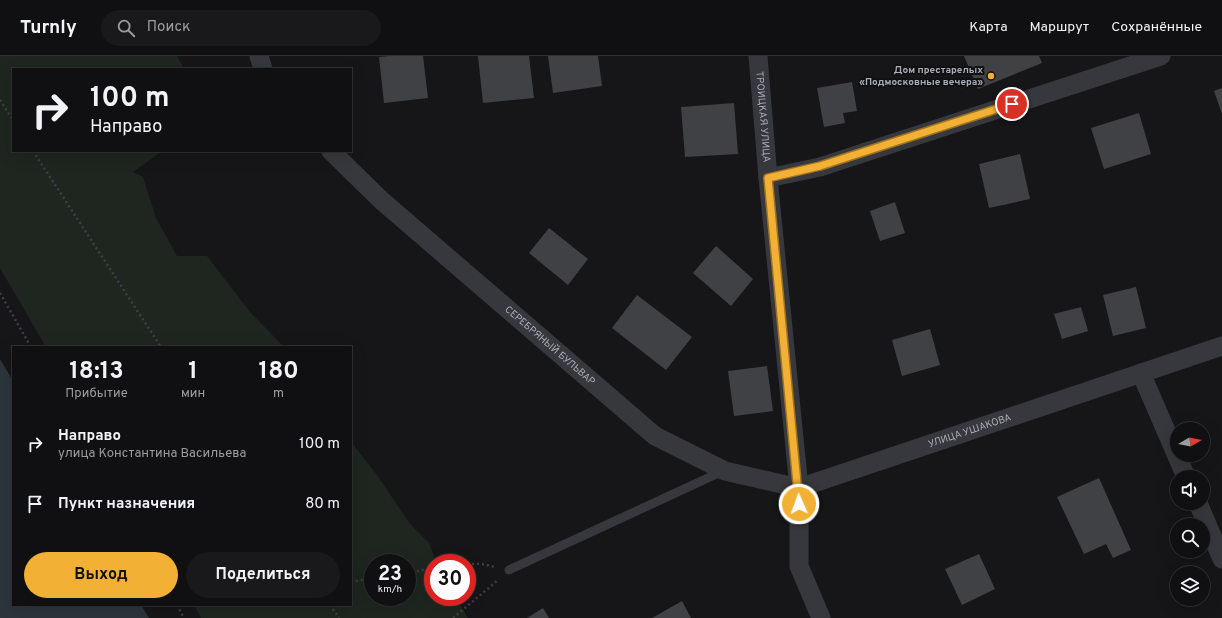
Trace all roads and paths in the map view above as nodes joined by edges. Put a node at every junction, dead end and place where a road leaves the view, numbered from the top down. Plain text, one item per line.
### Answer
1 (260, 56) edge
2 (758, 56) edge
3 (1160, 56) edge
4 (263, 68) edge
5 (0, 100) edge
6 (12, 118) edge
7 (34, 152) edge
8 (332, 152) edge
9 (768, 178) junction
10 (0, 293) edge
11 (30, 346) edge
12 (160, 346) edge
13 (1222, 346) edge
14 (1141, 373) junction
15 (1183, 470) edge
16 (724, 471) junction
17 (799, 488) junction
18 (1201, 510) edge
19 (1222, 559) edge
20 (476, 564) edge
21 (509, 570) junction
22 (364, 580) edge
23 (352, 582) edge
24 (178, 606) edge
25 (331, 606) edge
26 (184, 618) edge
27 (339, 618) edge
28 (453, 618) edge
29 (821, 618) edge

1 - 4 street
2 - 9 street, ТРОИЦКАЯ УЛИЦА
3 - 9 street
5 - 6 path
7 - 12 path
8 - 16 street, СЕРЕБРЯНЫЙ БУЛЬВАР
9 - 17 street, ТРОИЦКАЯ УЛИЦА
10 - 11 path
13 - 14 street, УЛИЦА УШАКОВА
14 - 15 street
14 - 17 street, УЛИЦА УШАКОВА
16 - 17 street, СЕРЕБРЯНЫЙ БУЛЬВАР
16 - 21 lane
17 - 29 street, ТРОИЦКАЯ УЛИЦА
18 - 19 street
20 - 21 path
21 - 28 path
22 - 23 path
24 - 26 path
25 - 27 path

